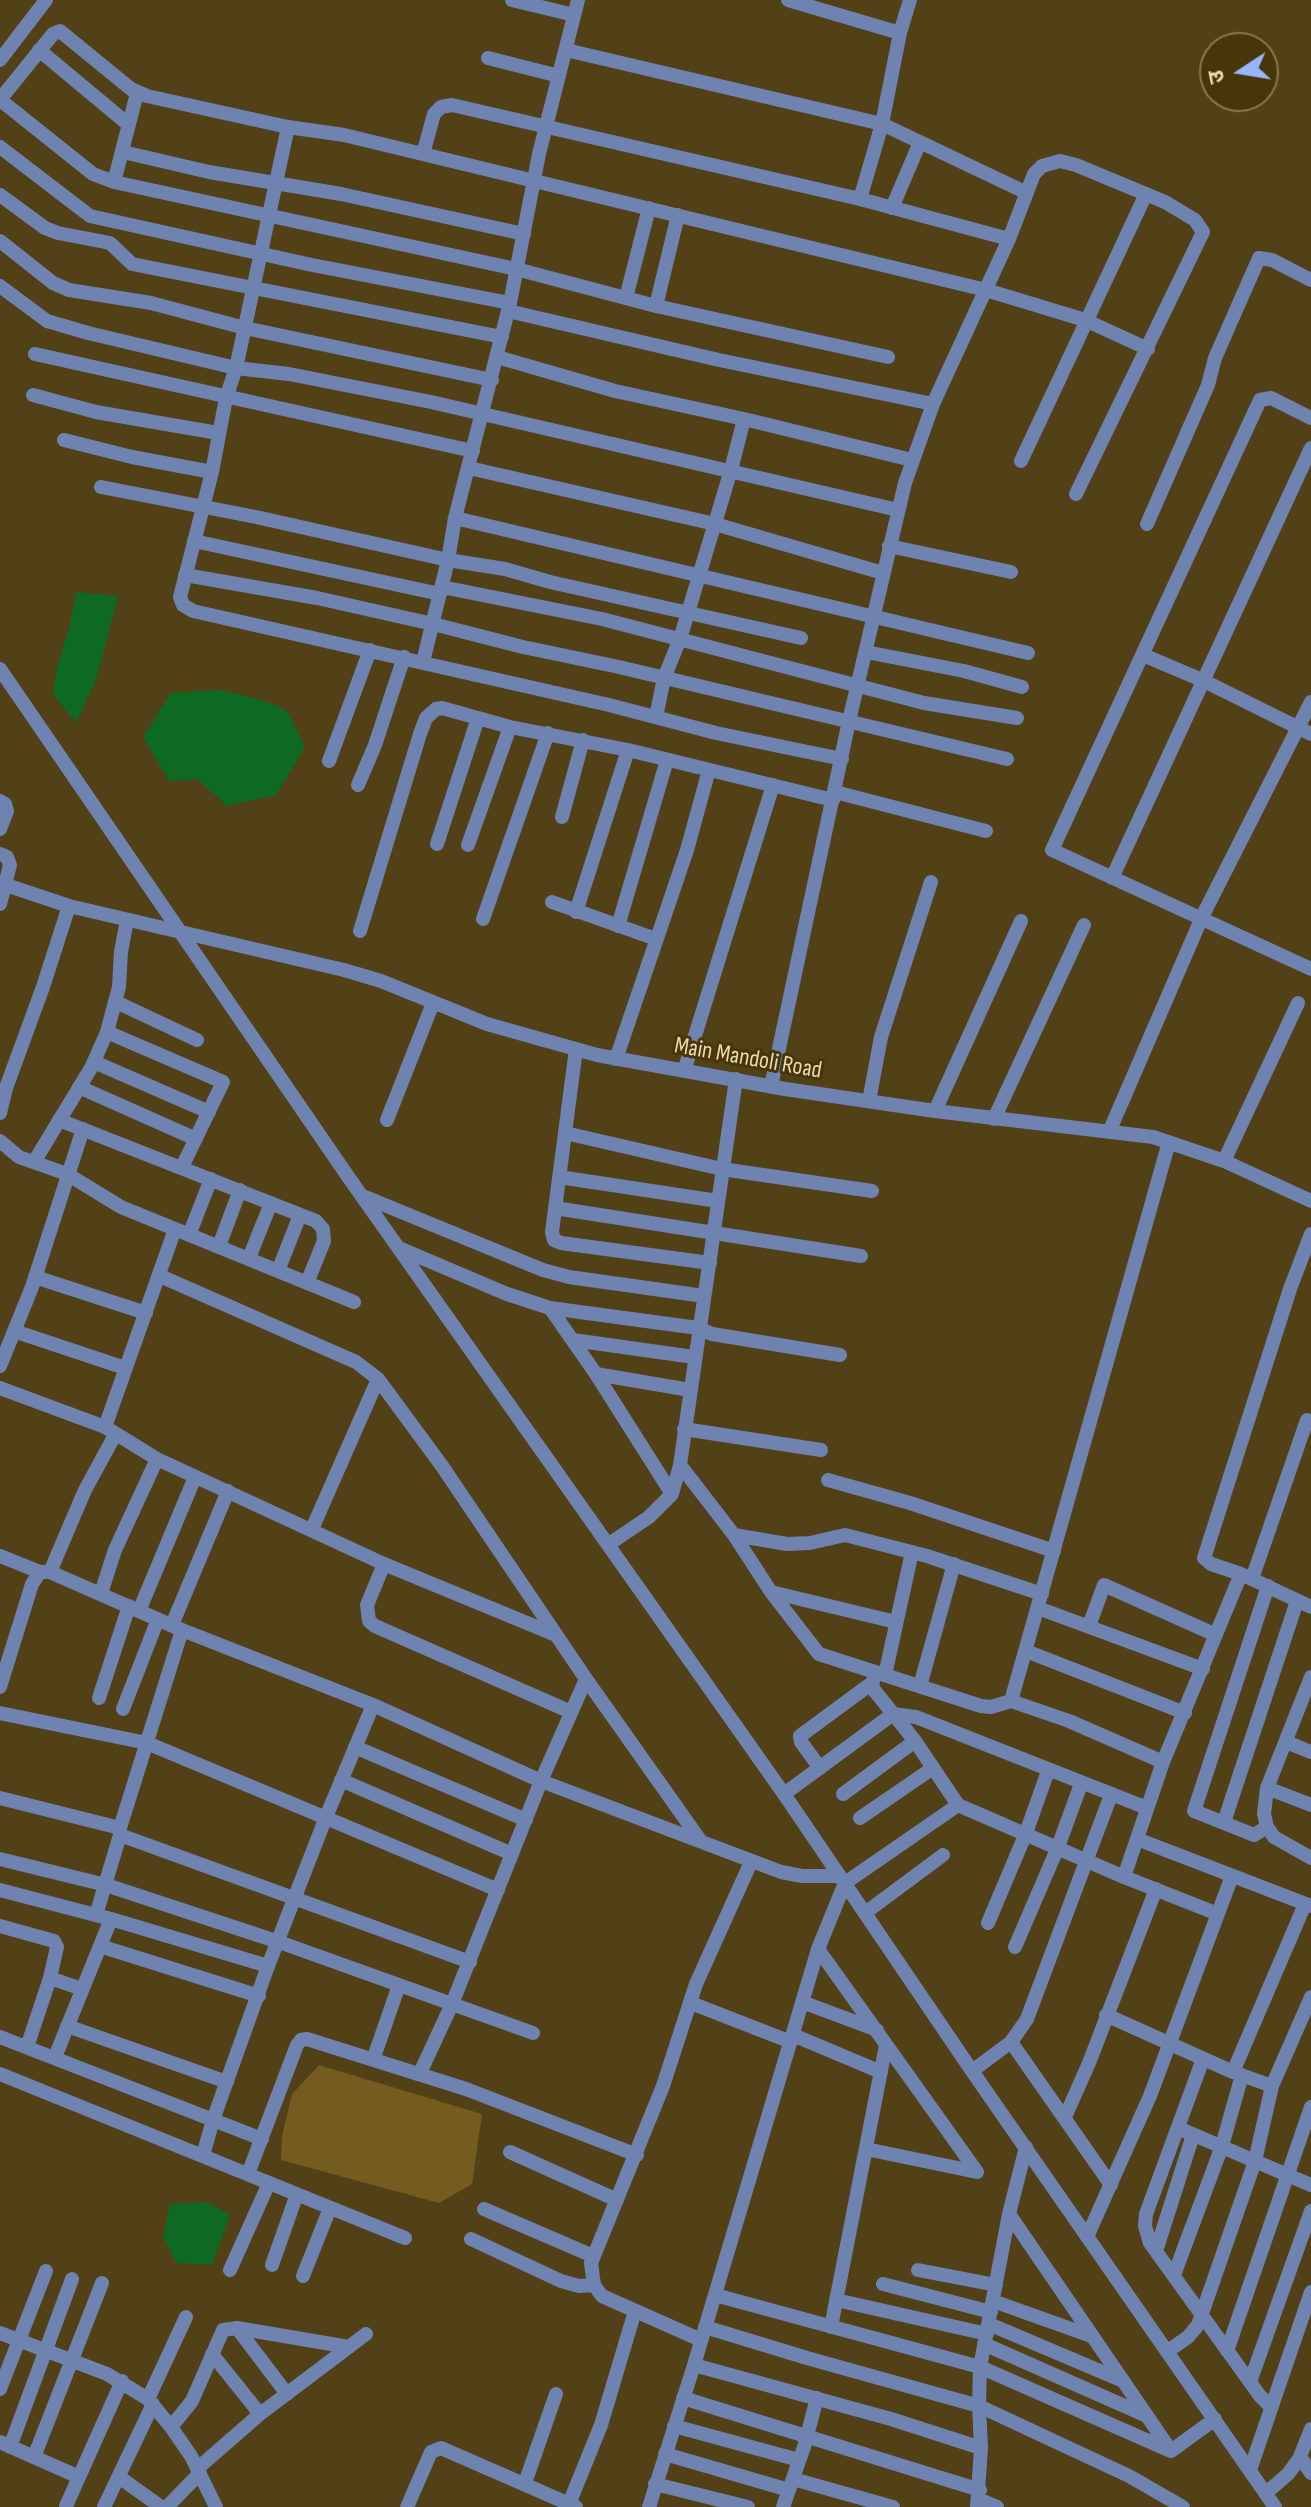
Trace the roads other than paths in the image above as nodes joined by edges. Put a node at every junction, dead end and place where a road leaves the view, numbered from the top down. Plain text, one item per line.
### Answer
1 (46, 0) edge
2 (512, 0) edge
3 (578, 0) edge
4 (788, 0) edge
5 (910, 0) edge
6 (574, 15) junction
7 (900, 33) junction
8 (39, 50) junction
9 (566, 50) junction
10 (488, 58) dead end
11 (0, 60) edge
12 (559, 76) junction
13 (137, 93) junction
14 (882, 124) junction
15 (129, 125) junction
16 (546, 126) junction
17 (288, 127) junction
18 (920, 142) junction
19 (0, 147) edge
20 (123, 152) junction
21 (423, 154) junction
22 (534, 181) junction
23 (114, 182) junction
24 (274, 183) junction
25 (1027, 193) junction
26 (1146, 194) junction
27 (0, 195) edge
28 (860, 199) junction
29 (649, 208) junction
30 (892, 208) junction
31 (267, 215) junction
32 (678, 215) junction
33 (524, 234) junction
34 (1009, 239) junction
35 (0, 241) edge
36 (259, 254) junction
37 (516, 269) junction
38 (1311, 280) edge
39 (0, 286) edge
40 (254, 290) junction
41 (986, 290) junction
42 (626, 298) junction
43 (656, 306) junction
44 (509, 307) junction
45 (1085, 320) junction
46 (245, 328) junction
47 (502, 337) junction
48 (1148, 349) junction
49 (35, 354) dead end
50 (497, 357) junction
51 (888, 357) dead end
52 (236, 368) junction
53 (492, 380) junction
54 (33, 395) dead end
55 (226, 398) junction
56 (933, 404) junction
57 (483, 414) junction
58 (1311, 418) edge
59 (744, 419) junction
60 (218, 433) junction
61 (64, 440) dead end
62 (1311, 448) edge
63 (473, 451) junction
64 (912, 460) junction
65 (1021, 461) dead end
66 (469, 468) junction
67 (731, 470) junction
68 (212, 472) junction
69 (101, 487) dead end
70 (1076, 494) dead end
71 (202, 508) junction
72 (898, 510) junction
73 (455, 518) junction
74 (715, 524) junction
75 (1147, 524) dead end
76 (194, 541) junction
77 (889, 546) junction
78 (448, 560) junction
79 (1011, 572) dead end
80 (883, 573) junction
81 (185, 575) junction
82 (700, 576) junction
83 (441, 591) junction
84 (687, 612) junction
85 (873, 616) junction
86 (433, 624) junction
87 (801, 638) dead end
88 (680, 639) junction
89 (370, 650) junction
90 (866, 652) junction
91 (1028, 653) dead end
92 (1143, 655) junction
93 (404, 657) junction
94 (423, 662) junction
95 (0, 669) edge
96 (664, 678) junction
97 (1202, 680) junction
98 (859, 685) junction
99 (1022, 687) dead end
100 (1311, 702) edge
101 (656, 717) junction
102 (478, 718) junction
103 (1017, 718) dead end
104 (849, 721) junction
105 (510, 727) junction
106 (1305, 731) edge
107 (548, 733) junction
108 (583, 740) junction
109 (628, 750) junction
110 (842, 759) junction
111 (1007, 759) dead end
112 (667, 760) junction
113 (329, 761) dead end
114 (709, 770) junction
115 (358, 785) dead end
116 (773, 785) junction
117 (834, 796) junction
118 (0, 801) edge
119 (562, 817) dead end
120 (0, 829) edge
121 (986, 831) dead end
122 (437, 844) dead end
123 (468, 845) dead end
124 (0, 854) edge
125 (1112, 878) junction
126 (931, 882) dead end
127 (3, 884) edge
128 (552, 902) dead end
129 (0, 904) edge
130 (69, 906) junction
131 (576, 912) junction
132 (1202, 917) junction
133 (483, 919) dead end
134 (127, 920) junction
135 (1021, 921) dead end
136 (1084, 925) dead end
137 (618, 926) junction
138 (360, 931) dead end
139 (181, 934) junction
140 (656, 939) junction
141 (1311, 969) edge
142 (116, 1002) junction
143 (433, 1003) junction
144 (1298, 1003) dead end
145 (107, 1032) junction
146 (197, 1040) dead end
147 (576, 1049) junction
148 (616, 1059) junction
149 (94, 1062) junction
150 (684, 1071) junction
151 (736, 1079) junction
152 (771, 1086) junction
153 (79, 1087) junction
154 (869, 1101) junction
155 (935, 1111) junction
156 (209, 1112) junction
157 (0, 1113) edge
158 (994, 1119) junction
159 (59, 1120) junction
160 (387, 1120) dead end
161 (83, 1129) junction
162 (1109, 1132) junction
163 (565, 1133) junction
164 (196, 1139) junction
165 (0, 1141) edge
166 (1169, 1142) junction
167 (1224, 1161) junction
168 (34, 1162) junction
169 (182, 1167) junction
170 (722, 1169) junction
171 (67, 1174) junction
172 (559, 1177) junction
173 (211, 1179) junction
174 (240, 1190) junction
175 (872, 1191) dead end
176 (362, 1196) junction
177 (718, 1201) junction
178 (1311, 1201) edge
179 (271, 1203) junction
180 (555, 1208) junction
181 (300, 1215) junction
182 (182, 1232) junction
183 (1311, 1234) edge
184 (714, 1235) junction
185 (219, 1246) junction
186 (401, 1249) junction
187 (861, 1256) dead end
188 (249, 1258) junction
189 (710, 1263) junction
190 (278, 1271) junction
191 (160, 1276) junction
192 (35, 1277) junction
193 (307, 1283) junction
194 (704, 1296) junction
195 (354, 1302) dead end
196 (550, 1308) junction
197 (146, 1313) junction
198 (698, 1328) junction
199 (14, 1331) junction
200 (573, 1340) junction
201 (840, 1355) dead end
202 (694, 1357) junction
203 (0, 1366) edge
204 (125, 1368) junction
205 (596, 1374) junction
206 (378, 1379) junction
207 (0, 1388) edge
208 (690, 1390) junction
209 (1307, 1420) dead end
210 (684, 1429) junction
211 (110, 1431) junction
212 (821, 1450) dead end
213 (157, 1459) junction
214 (680, 1465) junction
215 (195, 1477) junction
216 (828, 1480) dead end
217 (228, 1491) junction
218 (672, 1494) junction
219 (312, 1529) junction
220 (734, 1535) junction
221 (609, 1544) junction
222 (1054, 1551) junction
223 (912, 1552) junction
224 (0, 1556) edge
225 (384, 1564) junction
226 (954, 1564) junction
227 (45, 1572) junction
228 (1247, 1576) junction
229 (1268, 1586) junction
230 (771, 1592) junction
231 (101, 1593) junction
232 (1040, 1601) junction
233 (1304, 1604) edge
234 (134, 1608) junction
235 (158, 1619) junction
236 (896, 1622) junction
237 (1089, 1626) junction
238 (177, 1627) junction
239 (557, 1635) junction
240 (1216, 1635) junction
241 (1026, 1651) junction
242 (1203, 1669) junction
243 (878, 1677) junction
244 (1311, 1677) edge
245 (586, 1679) junction
246 (920, 1686) junction
247 (0, 1687) edge
248 (1308, 1696) edge
249 (99, 1698) dead end
250 (1011, 1701) junction
251 (373, 1705) junction
252 (123, 1709) dead end
253 (571, 1712) junction
254 (0, 1713) edge
255 (1185, 1713) junction
256 (893, 1714) junction
257 (915, 1741) junction
258 (1286, 1742) junction
259 (147, 1743) junction
260 (355, 1747) junction
261 (1311, 1752) edge
262 (1163, 1762) junction
263 (820, 1768) junction
264 (933, 1768) junction
265 (1048, 1771) junction
266 (341, 1780) junction
267 (541, 1781) junction
268 (1081, 1784) junction
269 (1267, 1788) junction
270 (784, 1794) junction
271 (843, 1794) dead end
272 (1111, 1795) junction
273 (0, 1798) edge
274 (958, 1805) junction
275 (1311, 1805) edge
276 (1147, 1808) junction
277 (326, 1817) junction
278 (860, 1818) dead end
279 (526, 1820) junction
280 (1224, 1822) junction
281 (1267, 1827) junction
282 (120, 1832) junction
283 (1026, 1833) junction
284 (1137, 1839) junction
285 (700, 1840) junction
286 (1058, 1847) junction
287 (512, 1854) junction
288 (943, 1855) dead end
289 (1311, 1858) edge
290 (0, 1859) edge
291 (1087, 1860) junction
292 (751, 1862) junction
293 (1232, 1876) junction
294 (1124, 1877) junction
295 (842, 1879) junction
296 (106, 1885) junction
297 (1156, 1889) junction
298 (0, 1890) edge
299 (498, 1890) junction
300 (295, 1898) junction
301 (1308, 1905) edge
302 (865, 1913) junction
303 (1218, 1914) junction
304 (96, 1915) junction
305 (111, 1919) junction
306 (988, 1923) dead end
307 (0, 1926) edge
308 (279, 1942) junction
309 (100, 1946) junction
310 (1015, 1947) dead end
311 (818, 1949) junction
312 (470, 1962) junction
313 (268, 1966) junction
314 (50, 1978) junction
315 (399, 1985) junction
316 (82, 1989) junction
317 (259, 1996) junction
318 (1311, 1997) edge
319 (802, 2002) junction
320 (691, 2003) junction
321 (452, 2004) junction
322 (1106, 2015) junction
323 (67, 2026) junction
324 (877, 2030) junction
325 (533, 2033) dead end
326 (0, 2037) edge
327 (792, 2039) junction
328 (1011, 2042) junction
329 (1169, 2043) junction
330 (886, 2045) junction
331 (27, 2047) junction
332 (55, 2057) junction
333 (1203, 2059) junction
334 (373, 2060) junction
335 (972, 2071) junction
336 (881, 2072) junction
337 (420, 2073) junction
338 (0, 2074) edge
339 (1238, 2074) junction
340 (227, 2082) junction
341 (1272, 2086) junction
342 (1311, 2107) edge
343 (1065, 2117) junction
344 (213, 2120) junction
345 (1178, 2128) junction
346 (1193, 2135) junction
347 (262, 2139) junction
348 (1222, 2146) junction
349 (1026, 2147) junction
350 (866, 2149) junction
351 (510, 2152) dead end
352 (203, 2155) junction
353 (637, 2155) junction
354 (1255, 2161) junction
355 (248, 2174) junction
356 (1290, 2174) junction
357 (269, 2183) junction
358 (1111, 2185) junction
359 (1311, 2185) edge
360 (297, 2194) junction
361 (617, 2200) junction
362 (330, 2208) junction
363 (484, 2209) dead end
364 (1311, 2211) edge
365 (1009, 2214) junction
366 (1087, 2237) junction
367 (405, 2238) dead end
368 (471, 2239) dead end
369 (1156, 2251) junction
370 (593, 2256) junction
371 (272, 2265) dead end
372 (230, 2270) dead end
373 (918, 2270) dead end
374 (46, 2271) dead end
375 (1174, 2275) junction
376 (303, 2276) dead end
377 (72, 2279) dead end
378 (102, 2283) dead end
379 (883, 2284) dead end
380 (594, 2285) junction
381 (996, 2285) junction
382 (1311, 2292) edge
383 (715, 2295) junction
384 (836, 2300) junction
385 (635, 2311) junction
386 (1201, 2315) junction
387 (186, 2317) dead end
388 (989, 2323) junction
389 (831, 2327) junction
390 (237, 2328) junction
391 (0, 2333) edge
392 (703, 2333) junction
393 (366, 2334) dead end
394 (1091, 2336) junction
395 (19, 2340) junction
396 (349, 2347) junction
397 (47, 2351) junction
398 (1168, 2351) junction
399 (1227, 2351) junction
400 (212, 2354) junction
401 (72, 2361) junction
402 (694, 2365) junction
403 (980, 2367) junction
404 (2, 2379) edge
405 (1122, 2380) junction
406 (122, 2381) junction
407 (1250, 2382) junction
408 (287, 2394) junction
409 (556, 2394) dead end
410 (683, 2398) junction
411 (817, 2398) junction
412 (151, 2402) junction
413 (979, 2406) junction
414 (1271, 2407) junction
415 (260, 2414) junction
416 (1147, 2415) junction
417 (1215, 2419) junction
418 (674, 2426) junction
419 (171, 2427) junction
420 (1311, 2429) edge
421 (806, 2437) junction
422 (5, 2444) edge
423 (981, 2448) junction
424 (1171, 2451) junction
425 (665, 2454) junction
426 (34, 2457) junction
427 (799, 2460) junction
428 (1306, 2464) edge
429 (199, 2470) junction
430 (1250, 2470) junction
431 (79, 2477) junction
432 (119, 2477) junction
433 (525, 2483) junction
434 (655, 2484) junction
435 (791, 2484) junction
436 (1266, 2493) junction
437 (979, 2498) edge
438 (66, 2506) edge
439 (572, 2506) edge
440 (104, 2507) edge
441 (164, 2507) edge
442 (216, 2507) edge
443 (407, 2507) edge
444 (649, 2507) edge
445 (748, 2507) edge
446 (783, 2507) edge
447 (893, 2507) edge
448 (997, 2507) edge
449 (1183, 2507) edge
450 (1275, 2507) edge

1 - 11 street
2 - 6 street
3 - 6 street
4 - 7 street
5 - 7 street
6 - 9 street
7 - 14 street
8 - 13 street
8 - 15 street
8 - 23 street
9 - 12 street
9 - 14 street
10 - 12 street
12 - 16 street
13 - 15 street
13 - 17 street
14 - 18 street
14 - 28 street
15 - 20 street
16 - 21 street
16 - 22 street
16 - 28 street
17 - 21 street
17 - 24 street
18 - 25 street
18 - 30 street
19 - 36 street
20 - 23 street
20 - 24 street
21 - 22 street
22 - 29 street
22 - 33 street
23 - 31 street
24 - 31 street
24 - 33 street
25 - 26 street
25 - 34 street
26 - 45 street
26 - 48 street
27 - 40 street
28 - 30 street
29 - 32 street
29 - 42 street
30 - 34 street
31 - 36 street
31 - 37 street
32 - 41 street
32 - 43 street
33 - 37 street
34 - 41 street
35 - 46 street
36 - 40 street
36 - 44 street
37 - 42 street
37 - 44 street
38 - 75 street
39 - 52 street
40 - 46 street
40 - 47 street
41 - 45 street
41 - 56 street
42 - 43 street
43 - 51 street
44 - 47 street
44 - 56 street
45 - 48 street
45 - 65 street
46 - 52 street
46 - 53 street
47 - 50 street
48 - 70 street
49 - 55 street
50 - 53 street
50 - 59 street
52 - 55 street
52 - 57 street
53 - 57 street
54 - 60 street
55 - 60 street
55 - 63 street
56 - 64 street
57 - 63 street
57 - 67 street
58 - 92 street
59 - 64 street
59 - 67 street
60 - 68 street
61 - 68 street
62 - 97 street
63 - 66 street
64 - 72 street
66 - 73 street
66 - 74 street
67 - 72 street
67 - 74 street
68 - 71 street
69 - 71 street
71 - 76 street
71 - 78 street
72 - 77 street
73 - 78 street
73 - 82 street
74 - 80 street
74 - 82 street
76 - 81 street
76 - 83 street
77 - 79 street
77 - 80 street
78 - 83 street
78 - 84 street
80 - 85 street
81 - 86 street
81 - 89 street
82 - 84 street
82 - 85 street
83 - 86 street
83 - 88 street
84 - 87 street
84 - 88 street
85 - 90 street
85 - 91 street
86 - 94 street
86 - 96 street
88 - 96 street
88 - 98 street
89 - 93 street
89 - 113 street
90 - 98 street
90 - 99 street
92 - 97 street
92 - 125 street
93 - 94 street
93 - 115 street
94 - 101 street
95 - 139 street
96 - 101 street
96 - 104 street
97 - 106 street
97 - 125 street
98 - 103 street
98 - 104 street
100 - 106 street
101 - 110 street
102 - 105 street
102 - 122 street
102 - 138 street
104 - 110 street
104 - 111 street
105 - 107 street
105 - 123 street
106 - 132 street
107 - 108 street
107 - 133 street
108 - 109 street
108 - 119 street
109 - 112 street
109 - 131 street
110 - 117 street
112 - 114 street
112 - 137 street
114 - 116 street
114 - 140 street
116 - 117 street
116 - 150 street
117 - 121 street
117 - 152 street
118 - 120 street
124 - 127 street
125 - 132 street
126 - 154 street
127 - 129 street
127 - 130 street, Main Mandoli Road
128 - 131 street
130 - 134 street, Main Mandoli Road
130 - 157 street
131 - 137 street
132 - 141 street
132 - 162 street
134 - 139 street, Main Mandoli Road
134 - 142 street
135 - 155 street
136 - 158 street
137 - 140 street
139 - 143 street, Main Mandoli Road
139 - 176 street
140 - 148 street
142 - 145 street
142 - 146 street
143 - 147 street, Main Mandoli Road
143 - 160 street
144 - 167 street
145 - 149 street
145 - 156 street
147 - 148 street, Main Mandoli Road
147 - 163 street
148 - 150 street, Main Mandoli Road
149 - 153 street
149 - 156 street
150 - 151 street, Main Mandoli Road
151 - 152 street, Main Mandoli Road
151 - 170 street
152 - 154 street, Main Mandoli Road
153 - 159 street
153 - 164 street
154 - 155 street, Main Mandoli Road
155 - 158 street, Main Mandoli Road
156 - 164 street
158 - 162 street, Main Mandoli Road
159 - 161 street
159 - 168 street
161 - 169 street
161 - 171 street
162 - 166 street, Main Mandoli Road
163 - 170 street
163 - 172 street
164 - 169 street
165 - 168 street
166 - 167 street, Main Mandoli Road
166 - 222 street
167 - 178 street, Main Mandoli Road
168 - 171 street
169 - 173 street
170 - 175 street
170 - 177 street
171 - 182 street
171 - 192 street
172 - 177 street
172 - 180 street
173 - 174 street
173 - 182 street
174 - 179 street
174 - 185 street
176 - 186 street
176 - 194 street
177 - 184 street
179 - 181 street
179 - 188 street
180 - 184 street
180 - 189 street
181 - 190 street
181 - 193 street
182 - 185 street
182 - 191 street
183 - 228 street
184 - 187 street
184 - 189 street
185 - 188 street
186 - 196 street
186 - 221 street
188 - 190 street
189 - 194 street
190 - 193 street
191 - 197 street
191 - 206 street
192 - 197 street
192 - 199 street
193 - 195 street
194 - 198 street
196 - 198 street
196 - 200 street
197 - 204 street
198 - 201 street
198 - 202 street
199 - 203 street
199 - 204 street
200 - 202 street
200 - 205 street
202 - 208 street
204 - 211 street
205 - 208 street
205 - 218 street
206 - 219 street
206 - 239 street
207 - 211 street
208 - 210 street
209 - 228 street
210 - 212 street
210 - 214 street
211 - 213 street
211 - 227 street
213 - 215 street
213 - 231 street
214 - 218 street
214 - 220 street
215 - 217 street
215 - 234 street
216 - 222 street
217 - 219 street
217 - 238 street
218 - 221 street
219 - 225 street
220 - 223 street
220 - 230 street
221 - 270 street
222 - 232 street
223 - 226 street
223 - 236 street
224 - 227 street
225 - 239 street
225 - 253 street
226 - 232 street
226 - 246 street
227 - 231 street
227 - 247 street
228 - 229 street
228 - 240 street
229 - 233 street
229 - 280 street
230 - 236 street
230 - 243 street
231 - 234 street
232 - 237 street
232 - 241 street
233 - 280 street
234 - 235 street
234 - 249 street
235 - 238 street
235 - 252 street
236 - 243 street
237 - 240 street
237 - 242 street
238 - 251 street
238 - 259 street
239 - 245 street
240 - 242 street
241 - 250 street
241 - 255 street
242 - 255 street
243 - 246 street
243 - 256 street
243 - 263 street
244 - 248 street
245 - 253 street
245 - 285 street
246 - 250 street
248 - 258 street
250 - 262 street
251 - 260 street
251 - 267 street
253 - 267 street
254 - 259 street
255 - 262 street
256 - 257 street
256 - 263 street
256 - 265 street
257 - 264 street
257 - 271 street
258 - 261 street
258 - 269 street
259 - 277 street
259 - 282 street
260 - 266 street
260 - 279 street
262 - 276 street
263 - 270 street
264 - 274 street
264 - 278 street
265 - 268 street
265 - 283 street
266 - 277 street
266 - 287 street
267 - 279 street
267 - 285 street
268 - 272 street
268 - 286 street
269 - 275 street
269 - 281 street
270 - 295 street
272 - 276 street
272 - 291 street
273 - 282 street
274 - 283 street
274 - 295 street
276 - 284 street
277 - 299 street
277 - 300 street
279 - 287 street
280 - 281 street
281 - 289 street
282 - 296 street
282 - 300 street
283 - 286 street
283 - 306 street
284 - 293 street
284 - 294 street
285 - 292 street
286 - 291 street
286 - 310 street
287 - 299 street
288 - 302 street
290 - 296 street
291 - 294 street
291 - 328 street
292 - 295 street
292 - 320 street
293 - 301 street
293 - 303 street
294 - 297 street
295 - 302 street
295 - 311 street
296 - 304 street
296 - 308 street
297 - 303 street
297 - 322 street
298 - 304 street
299 - 312 street
300 - 308 street
300 - 312 street
301 - 339 street
302 - 335 street
303 - 329 street
304 - 305 street
305 - 309 street
305 - 313 street
307 - 314 street
308 - 313 street
308 - 315 street
309 - 316 street
309 - 317 street
311 - 319 street
311 - 324 street
312 - 321 street
313 - 317 street
314 - 316 street
314 - 331 street
315 - 321 street
315 - 334 street
316 - 323 street
317 - 340 street
318 - 341 street
319 - 324 street
319 - 327 street
320 - 327 street
320 - 353 street
321 - 325 street
321 - 337 street
322 - 329 street
322 - 343 street
323 - 332 street
323 - 340 street
324 - 330 street
326 - 331 street
327 - 336 street
327 - 383 street
328 - 335 street
328 - 343 street
329 - 333 street
329 - 358 street
330 - 336 street
330 - 350 street
331 - 332 street
332 - 344 street
333 - 339 street
333 - 345 street
334 - 337 street
334 - 347 street
335 - 349 street
336 - 350 street
337 - 353 street
338 - 352 street
339 - 341 street
339 - 348 street
340 - 344 street
341 - 354 street
342 - 356 street
343 - 358 street
344 - 347 street
344 - 352 street
345 - 346 street
345 - 369 street
346 - 348 street
346 - 369 street
347 - 355 street
348 - 354 street
348 - 375 street
349 - 365 street
349 - 366 street
350 - 384 street
351 - 361 street
352 - 355 street
353 - 361 street
354 - 356 street
354 - 386 street
355 - 357 street
356 - 359 street
356 - 399 street
357 - 360 street
357 - 372 street
358 - 366 street
360 - 362 street
360 - 371 street
361 - 370 street
362 - 367 street
362 - 376 street
363 - 370 street
364 - 407 street
365 - 381 street
365 - 394 street
366 - 398 street
368 - 380 street
369 - 375 street
370 - 380 street
373 - 381 street
374 - 395 street
375 - 386 street
377 - 397 street
378 - 401 street
379 - 388 street
380 - 385 street
381 - 388 street
382 - 414 street
383 - 389 street
383 - 392 street
384 - 388 street
384 - 389 street
385 - 392 street
385 - 439 street
386 - 398 street
386 - 399 street
387 - 412 street
388 - 394 street
388 - 403 street
388 - 405 street
388 - 416 street
389 - 403 street
390 - 396 street
390 - 400 street
390 - 408 street
391 - 395 street
392 - 402 street
392 - 413 street
393 - 396 street
394 - 405 street
395 - 397 street
395 - 404 street
396 - 408 street
397 - 401 street
397 - 422 street
398 - 417 street
399 - 407 street
400 - 415 street
400 - 419 street
401 - 406 street
401 - 426 street
402 - 410 street
402 - 411 street
403 - 413 street
403 - 424 street
405 - 416 street
406 - 412 street
406 - 431 street
407 - 414 street
408 - 415 street
409 - 433 street
410 - 418 street
410 - 421 street
411 - 421 street
411 - 423 street
412 - 419 street
412 - 432 street
413 - 423 street
413 - 449 street
414 - 430 street
415 - 429 street
416 - 424 street
417 - 424 street
417 - 430 street
418 - 425 street
418 - 427 street
419 - 429 street
420 - 428 street
421 - 427 street
421 - 437 street
422 - 426 street
423 - 437 street
425 - 434 street
425 - 435 street
426 - 431 street
427 - 435 street
428 - 436 street
429 - 441 street
429 - 442 street
430 - 436 street
431 - 438 street
432 - 440 street
432 - 441 street
433 - 439 street
433 - 443 street
434 - 444 street
434 - 445 street
435 - 446 street
435 - 447 street
436 - 450 street
437 - 448 street

